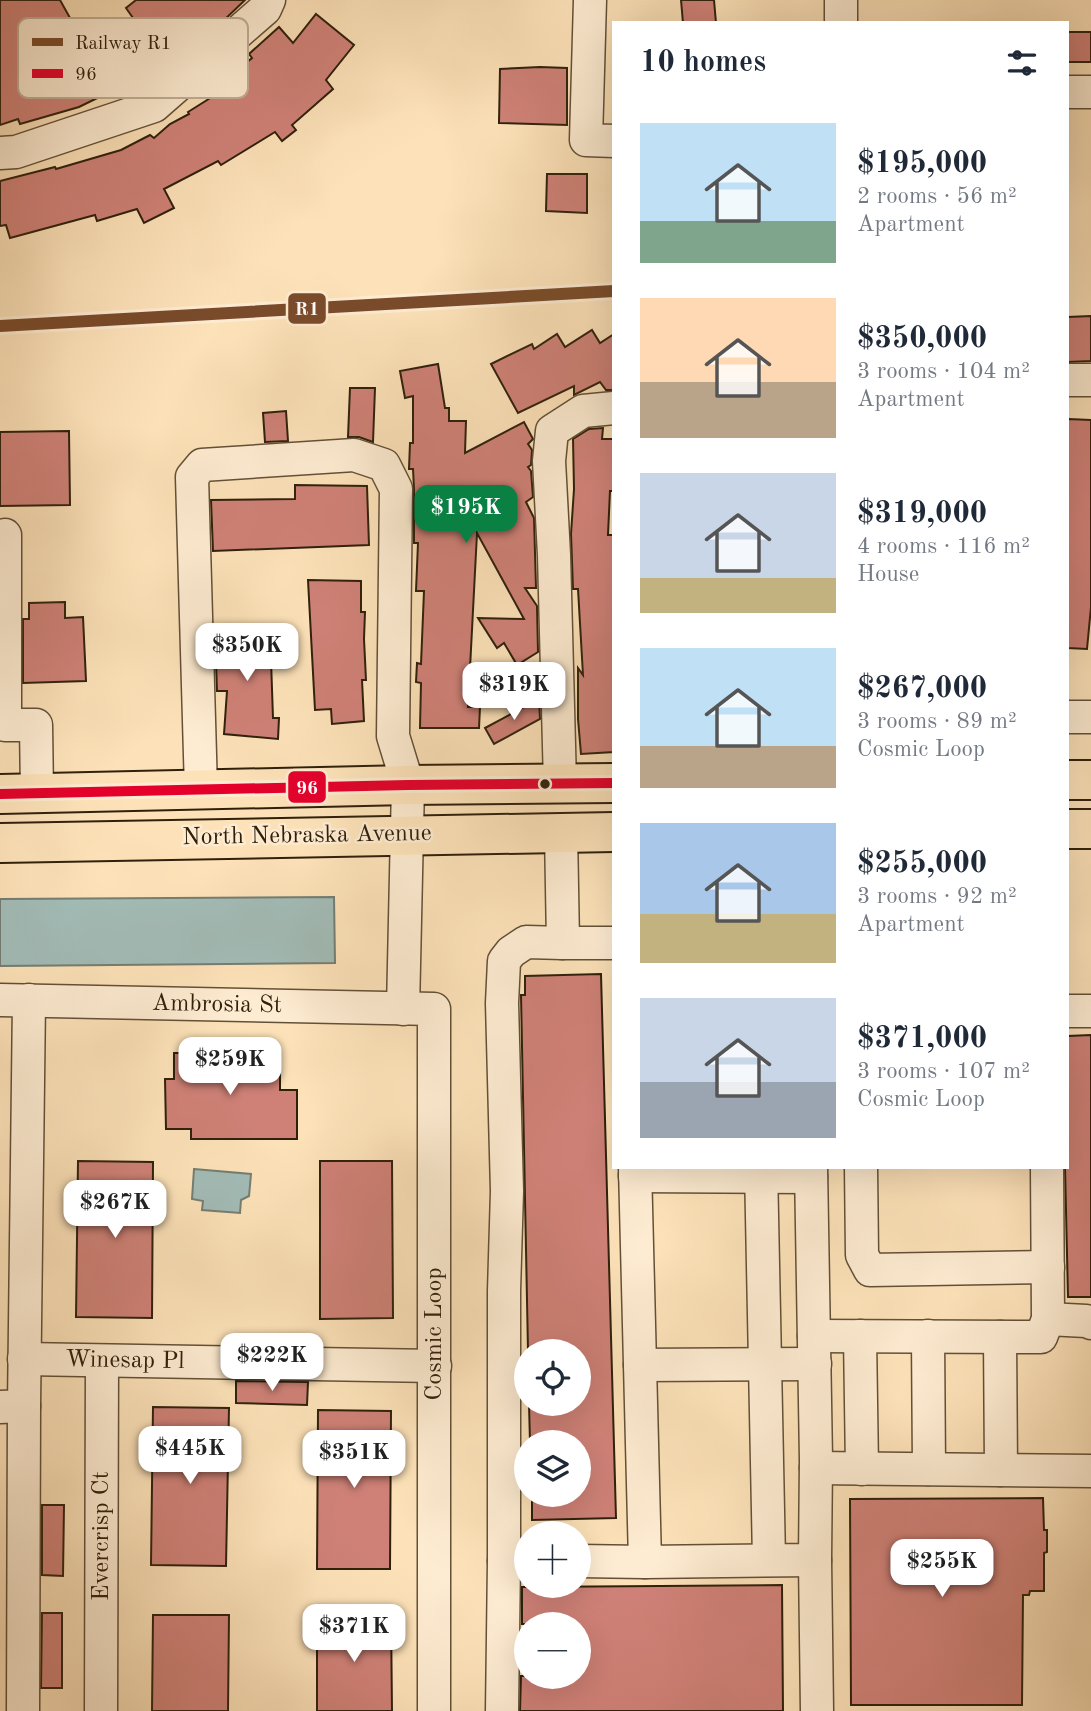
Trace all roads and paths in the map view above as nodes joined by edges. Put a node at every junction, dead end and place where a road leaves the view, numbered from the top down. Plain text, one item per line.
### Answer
1 (269, 0) edge
2 (590, 0) edge
3 (841, 0) edge
4 (841, 21) edge
5 (248, 24) edge
6 (1069, 92) edge
7 (1091, 92) edge
8 (164, 98) edge
9 (612, 141) edge
10 (0, 153) edge
11 (1069, 380) edge
12 (1091, 380) edge
13 (612, 408) edge
14 (5, 535) dead end
15 (1091, 716) edge
16 (1069, 717) edge
17 (1069, 780) edge
18 (1091, 780) edge
19 (612, 783) edge
20 (560, 784) junction
21 (408, 785) junction
22 (201, 790) junction
23 (18, 794) edge
24 (1069, 829) edge
25 (1091, 829) edge
26 (561, 832) junction
27 (612, 832) edge
28 (408, 834) junction
29 (0, 843) edge
30 (562, 943) junction
31 (612, 943) edge
32 (15, 1000) edge
33 (419, 1009) junction
34 (1069, 1011) edge
35 (1091, 1011) edge
36 (861, 1169) edge
37 (1047, 1169) edge
38 (635, 1172) edge
39 (761, 1172) edge
40 (811, 1172) edge
41 (1048, 1267) junction
42 (1048, 1319) junction
43 (1091, 1323) edge
44 (860, 1336) junction
45 (928, 1336) junction
46 (1000, 1337) junction
47 (814, 1350) junction
48 (24, 1359) junction
49 (102, 1361) junction
50 (765, 1363) junction
51 (640, 1365) junction
52 (435, 1366) junction
53 (12, 1406) edge
54 (816, 1468) junction
55 (862, 1469) junction
56 (929, 1469) junction
57 (1001, 1470) junction
58 (1091, 1471) edge
59 (514, 1521) edge
60 (769, 1560) junction
61 (815, 1560) junction
62 (591, 1561) edge
63 (645, 1562) junction
64 (514, 1582) edge
65 (23, 1711) edge
66 (101, 1711) edge
67 (434, 1711) edge
68 (502, 1711) edge
69 (817, 1711) edge

1 - 5 street
2 - 9 street
3 - 4 street
6 - 7 street
8 - 10 street
11 - 12 street
13 - 20 street
14 - 23 street
15 - 16 street
17 - 18 main road
19 - 20 main road, North Nebraska Avenue
20 - 21 main road, North Nebraska Avenue
21 - 22 main road, North Nebraska Avenue
21 - 22 street, Cosmic Loop
21 - 28 street, Cosmic Loop
22 - 23 main road, North Nebraska Avenue
24 - 25 main road
26 - 27 main road, North Nebraska Avenue
26 - 28 main road, North Nebraska Avenue
26 - 30 street
28 - 29 main road, North Nebraska Avenue
28 - 33 street, Cosmic Loop
30 - 31 street
30 - 59 street
32 - 33 street, Ambrosia St
32 - 48 street
33 - 52 street, Cosmic Loop
34 - 35 street
36 - 41 street
37 - 41 street
38 - 39 street
38 - 51 street
39 - 40 street
39 - 50 street
40 - 47 street
41 - 42 street
42 - 43 street
42 - 46 street
44 - 45 street
44 - 47 street
44 - 55 street
45 - 46 street
45 - 56 street
46 - 57 street
47 - 50 street
47 - 54 street
48 - 49 street, Winesap Pl
48 - 53 street
49 - 52 street, Winesap Pl
49 - 66 street, Evercrisp Ct
50 - 51 street
50 - 60 street
51 - 63 street
52 - 67 street, Cosmic Loop
53 - 65 street
54 - 55 street
54 - 61 street
55 - 56 street
56 - 57 street
57 - 58 street
60 - 61 street
60 - 63 street
61 - 69 street
62 - 63 street
64 - 68 street

